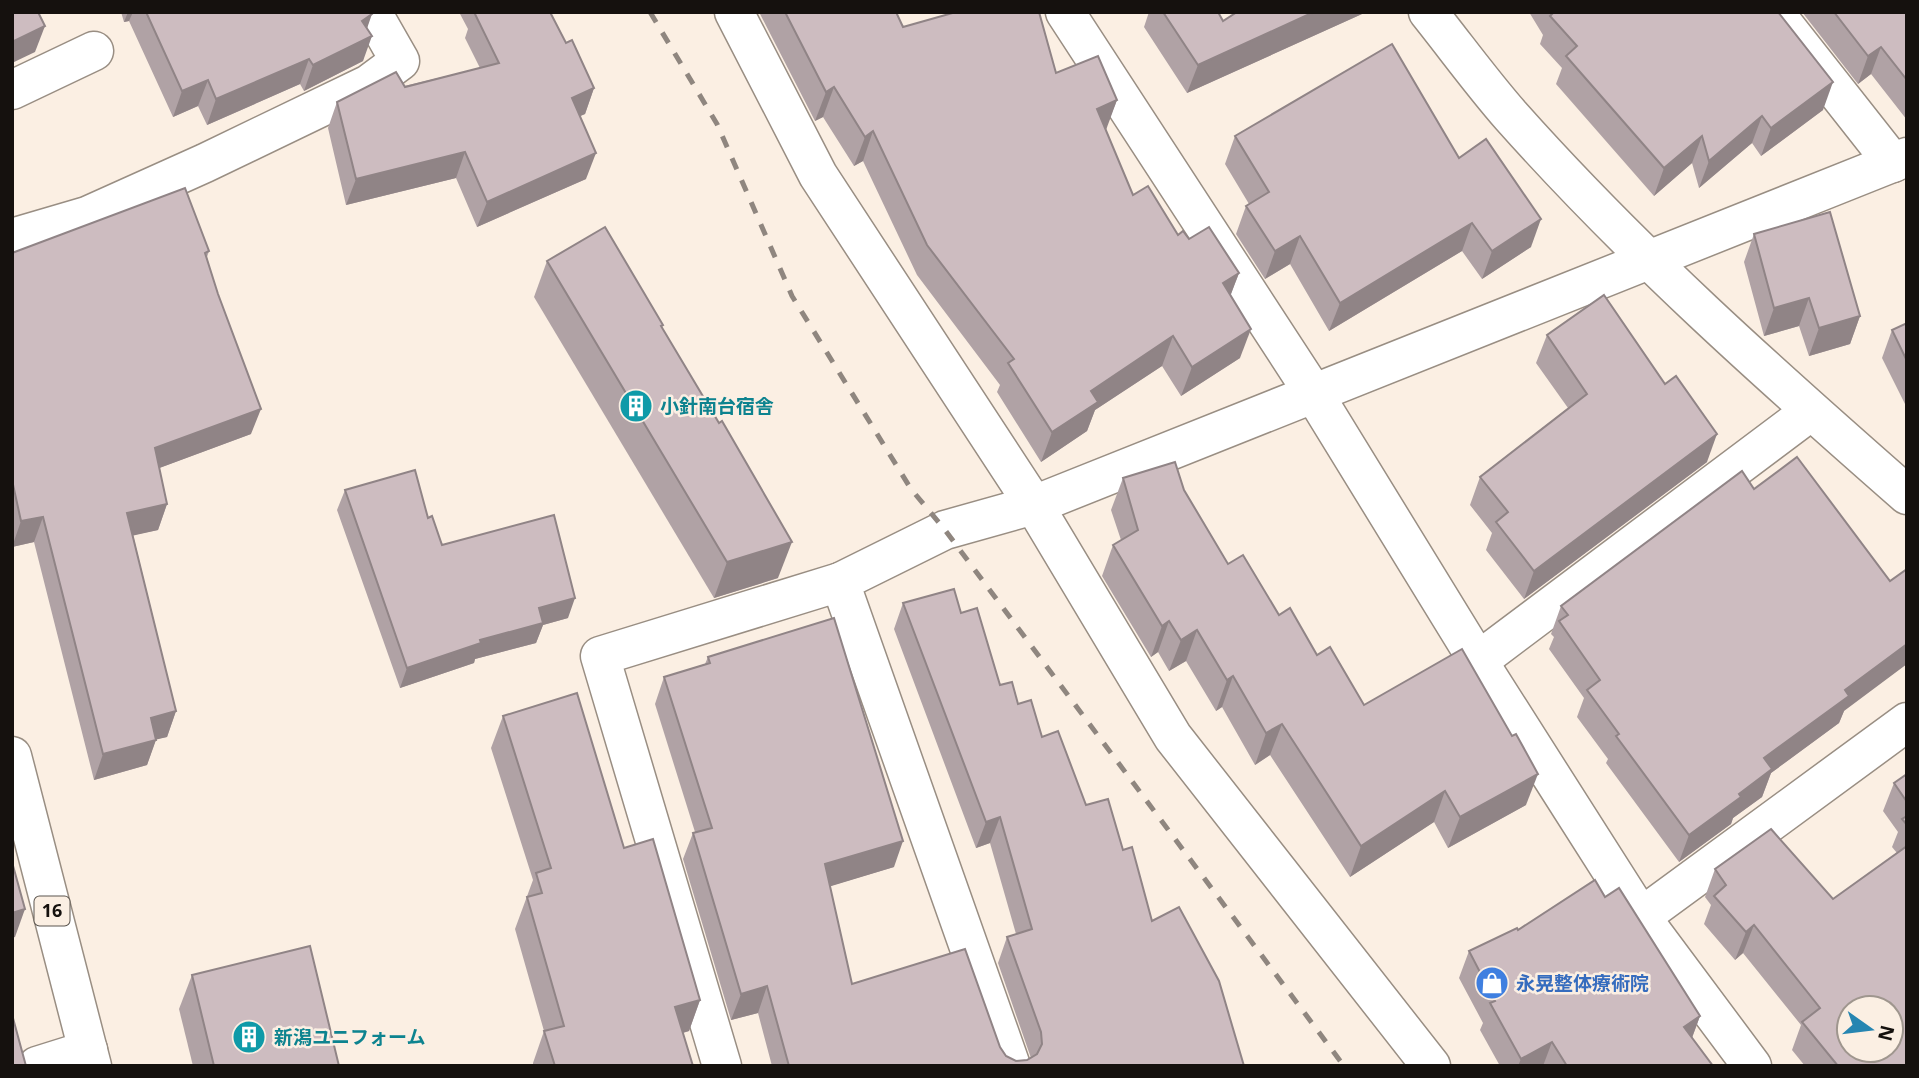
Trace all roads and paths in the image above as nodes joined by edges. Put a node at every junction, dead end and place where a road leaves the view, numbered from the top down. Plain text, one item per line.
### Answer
1 (372, 12) edge
2 (734, 12) edge
3 (1065, 12) edge
4 (1428, 12) edge
5 (1774, 12) edge
6 (94, 51) dead end
7 (12, 90) edge
8 (1900, 160) edge
9 (12, 237) edge
10 (1648, 260) junction
11 (1314, 394) junction
12 (1811, 411) junction
13 (1907, 495) edge
14 (1034, 505) junction
15 (840, 582) junction
16 (1478, 661) junction
17 (1907, 722) edge
18 (12, 756) edge
19 (1641, 917) junction
20 (90, 1058) edge
21 (37, 1066) edge
22 (722, 1066) edge
23 (1011, 1066) edge
24 (1431, 1066) edge
25 (1752, 1066) edge

1 - 9 street
2 - 14 street
3 - 11 street
4 - 10 street
5 - 8 street
6 - 7 street
8 - 10 street
10 - 11 street
10 - 12 street
11 - 14 street
11 - 16 street
12 - 13 street
12 - 16 street
14 - 15 street
14 - 24 street
15 - 22 street
15 - 23 street
16 - 19 street
17 - 19 street
18 - 20 street, 16
19 - 25 street
20 - 21 street

